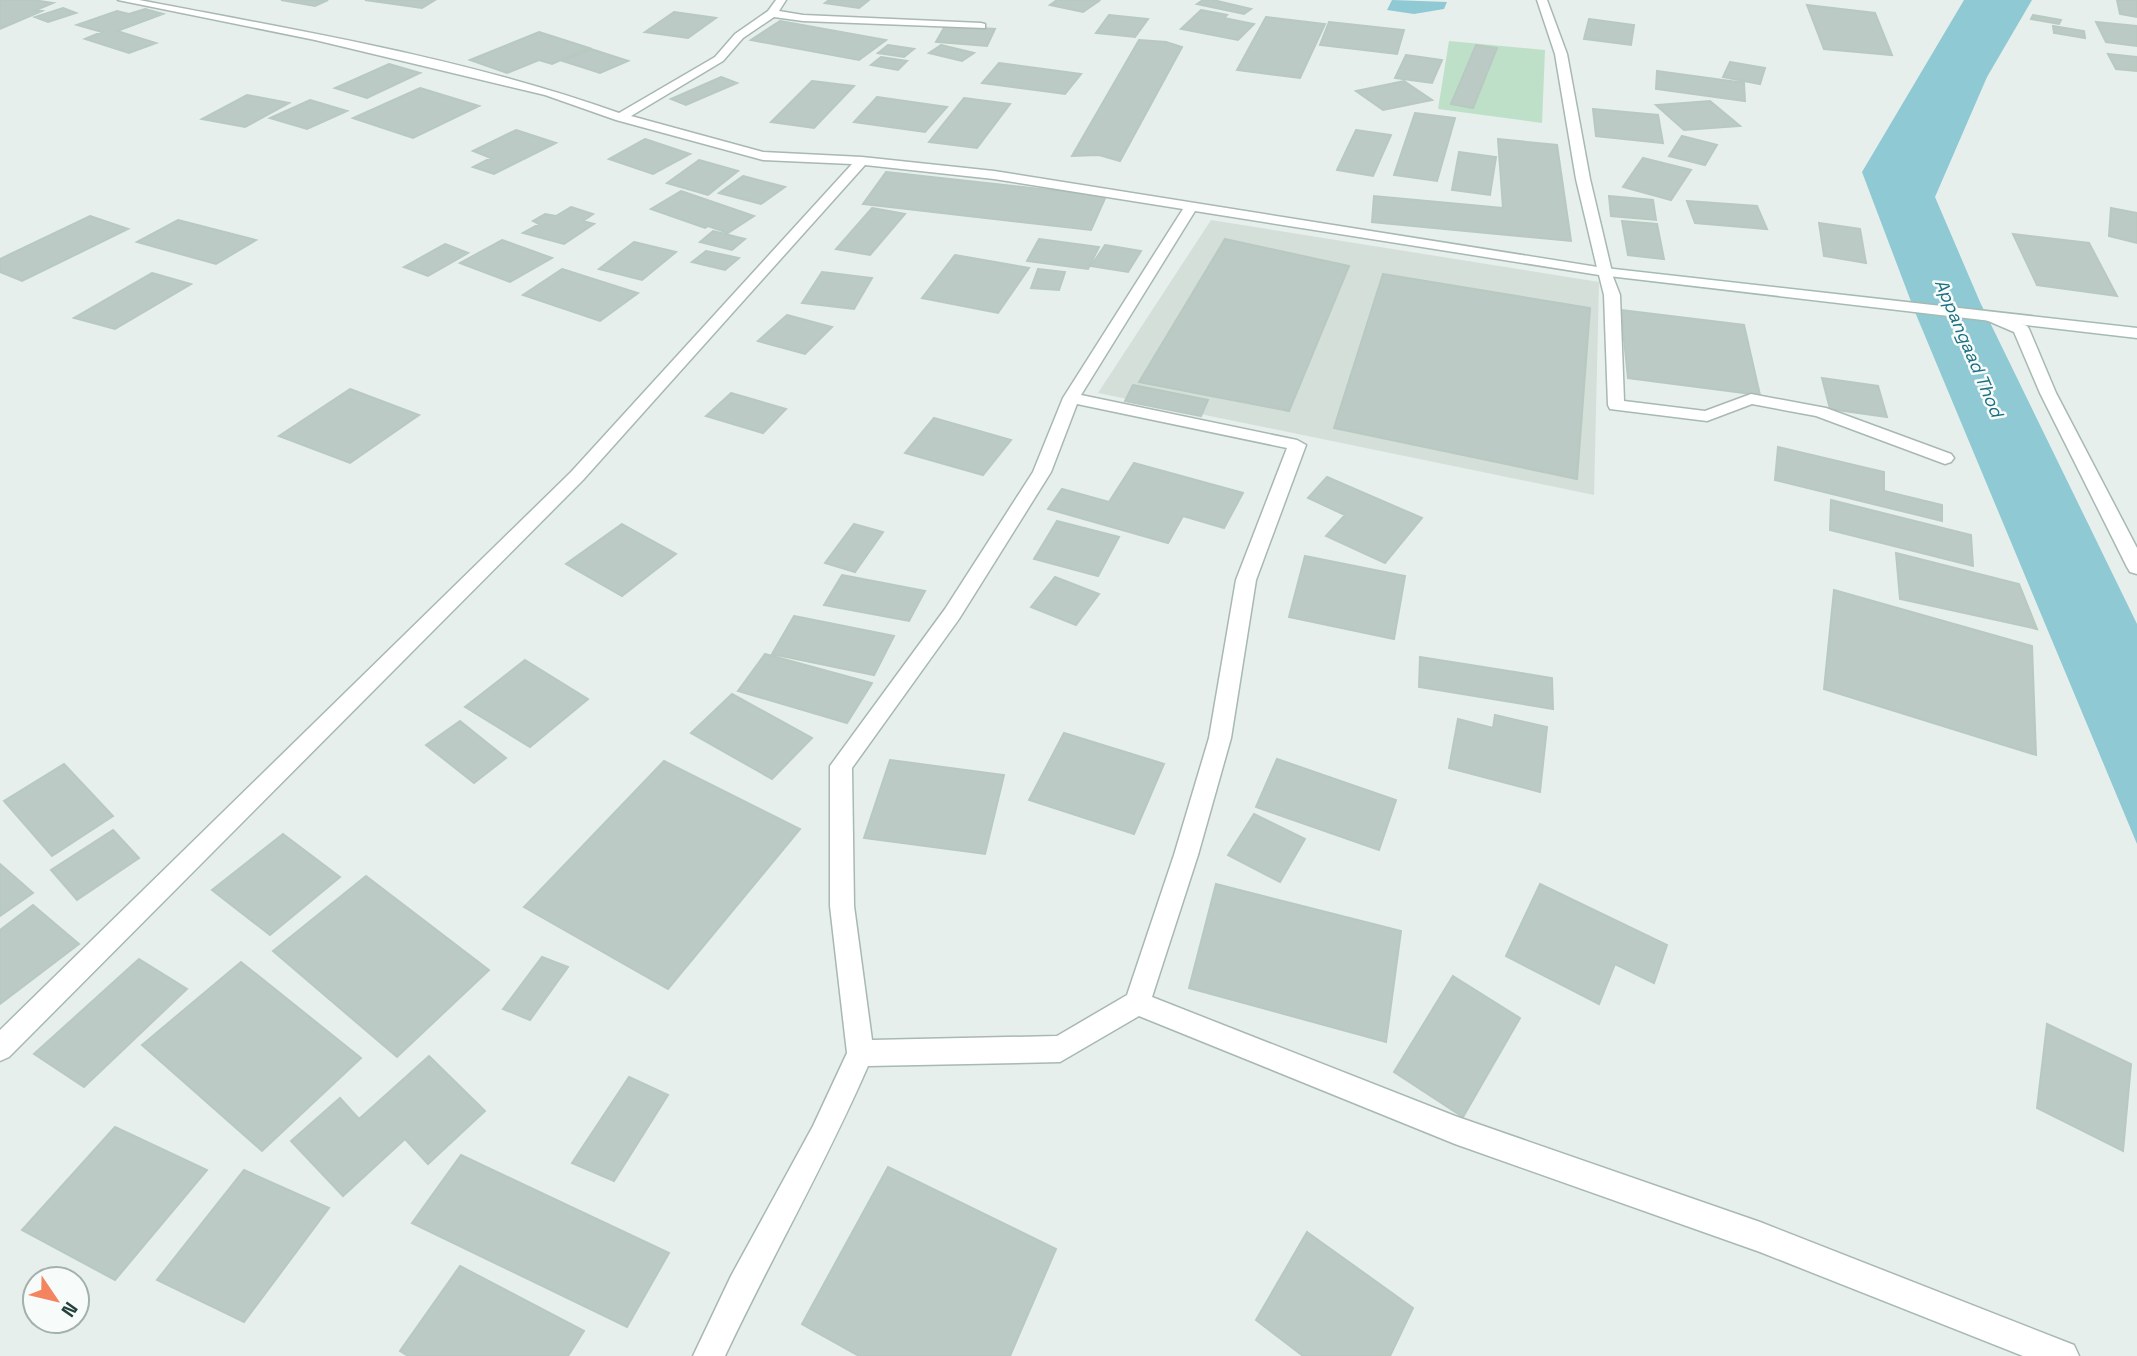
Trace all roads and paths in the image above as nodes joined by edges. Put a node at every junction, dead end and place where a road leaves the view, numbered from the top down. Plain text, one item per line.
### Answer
1 (123, 0) edge
2 (781, 0) edge
3 (1542, 0) edge
4 (772, 13) junction
5 (981, 26) dead end
6 (620, 117) junction
7 (862, 161) junction
8 (1191, 207) junction
9 (1605, 272) junction
10 (1991, 317) junction
11 (2137, 333) edge
12 (1071, 398) junction
13 (1945, 458) dead end
14 (2137, 567) edge
15 (1137, 1003) junction
16 (0, 1048) edge
17 (860, 1053) junction
18 (709, 1356) edge
19 (2063, 1356) edge

1 - 6 street
2 - 4 street
3 - 9 street
4 - 5 street
4 - 6 street
6 - 7 street
7 - 8 street
7 - 16 street
8 - 9 street
8 - 12 street
9 - 10 street
9 - 13 street
10 - 11 street
10 - 14 street
12 - 15 street
12 - 17 street
15 - 17 street
15 - 19 street
17 - 18 street

